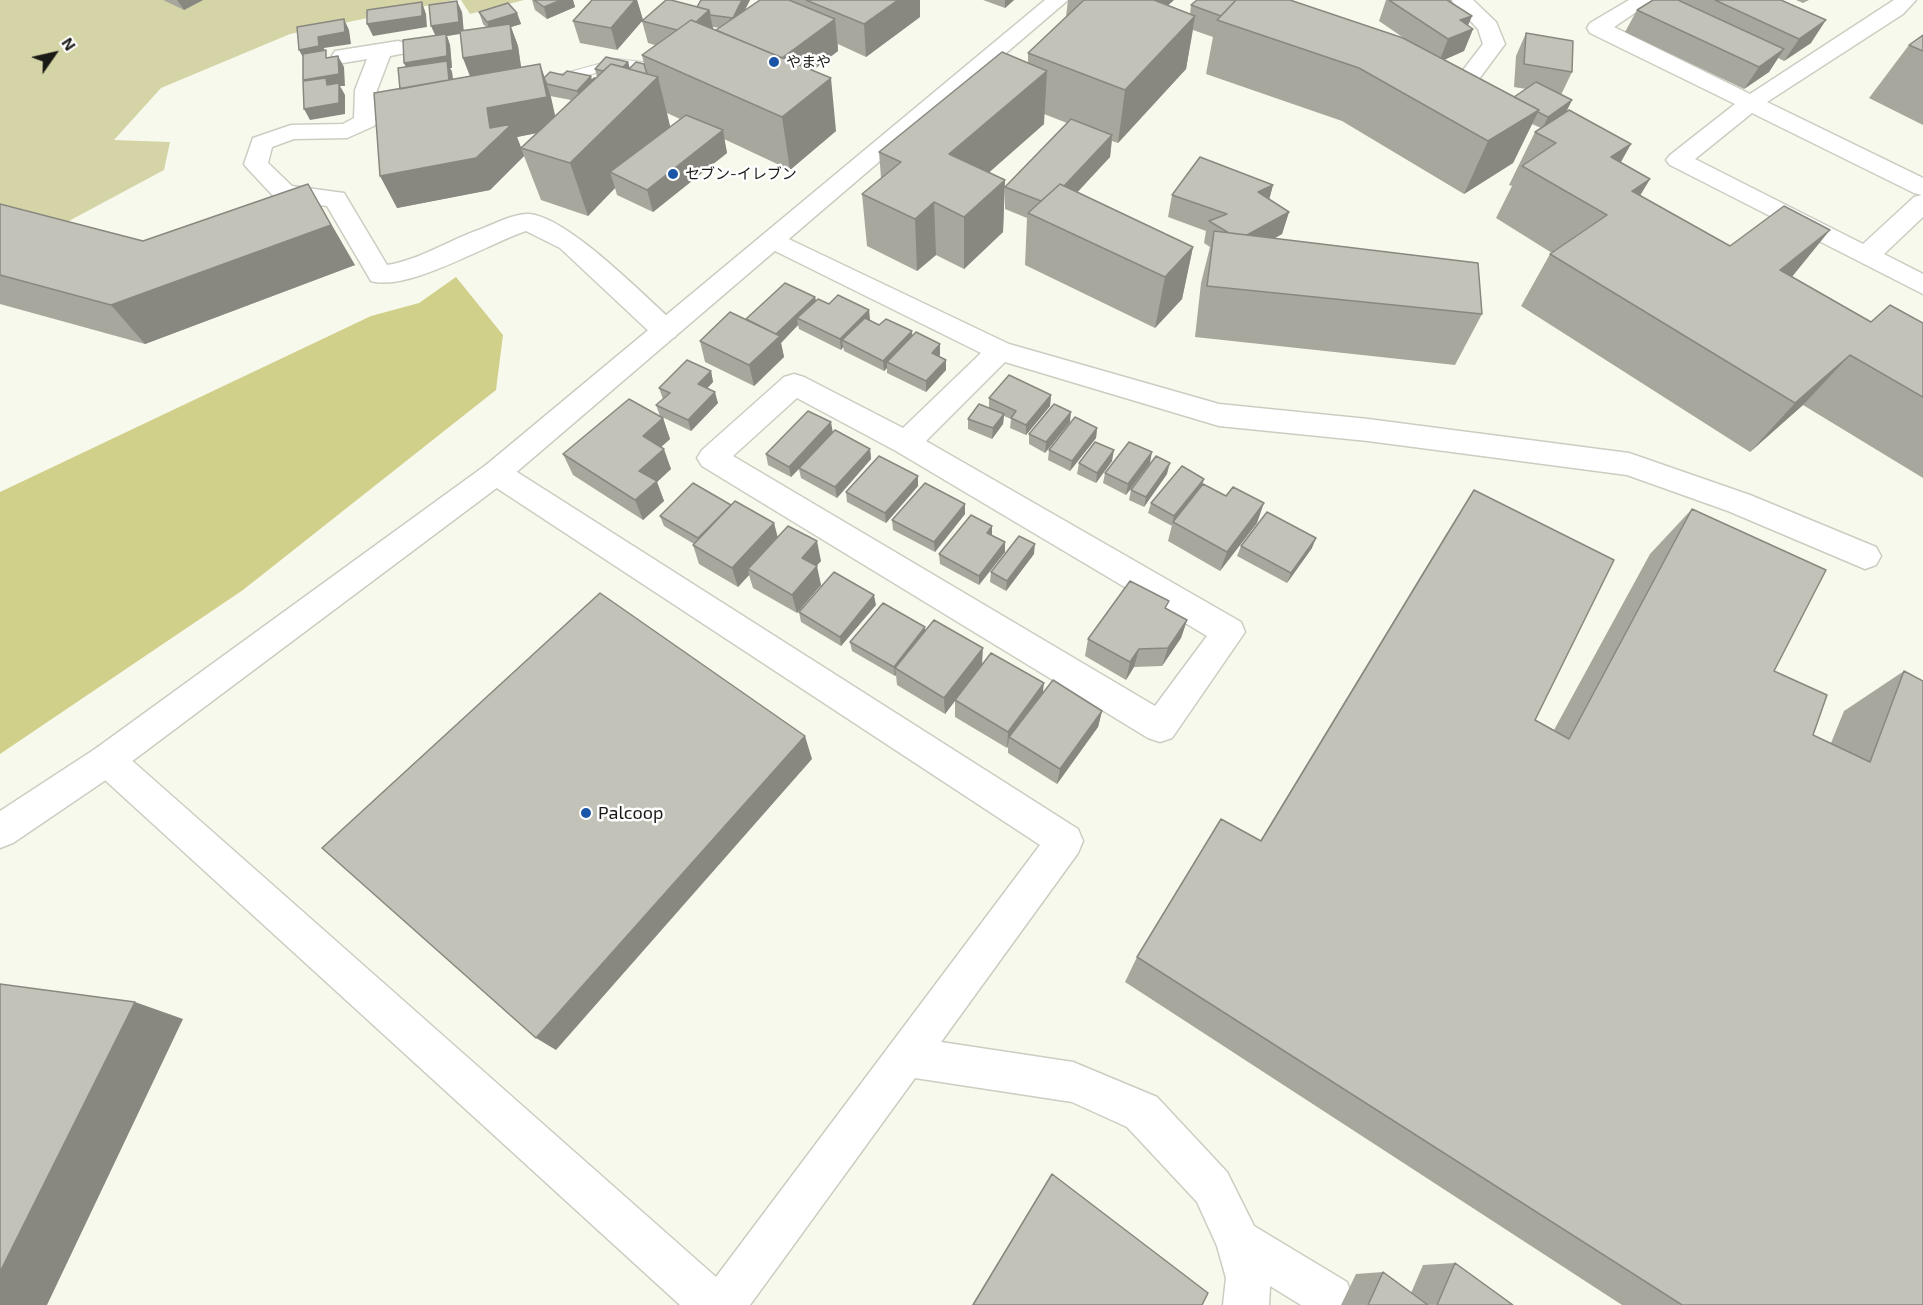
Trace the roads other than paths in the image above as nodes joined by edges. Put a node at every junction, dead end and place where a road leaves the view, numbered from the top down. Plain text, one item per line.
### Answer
1 (1058, 0) edge
2 (1461, 0) edge
3 (1644, 0) edge
4 (1872, 0) edge
5 (1901, 5) edge
6 (343, 56) dead end
7 (669, 69) edge
8 (1468, 78) edge
9 (536, 86) edge
10 (1750, 103) junction
11 (1923, 188) edge
12 (1923, 203) edge
13 (774, 240) junction
14 (1866, 256) junction
15 (1923, 285) edge
16 (665, 330) junction
17 (1000, 351) junction
18 (906, 443) junction
19 (496, 473) junction
20 (1865, 556) dead end
21 (107, 760) junction
22 (0, 831) edge
23 (908, 1058) junction
24 (1238, 1242) junction
25 (1331, 1298) dead end
26 (713, 1305) edge
27 (723, 1305) edge
28 (1246, 1305) edge

1 - 13 street
2 - 8 street
3 - 10 street
4 - 5 street
5 - 10 street
6 - 16 street
7 - 9 lane
10 - 11 street
10 - 14 street
12 - 14 street
13 - 16 street
13 - 17 street
14 - 15 street
16 - 19 street
17 - 18 street
17 - 20 street
18 - 18 street
19 - 21 street
19 - 23 street
21 - 22 street
21 - 26 street
23 - 24 street
23 - 27 street
24 - 25 street
24 - 28 street

